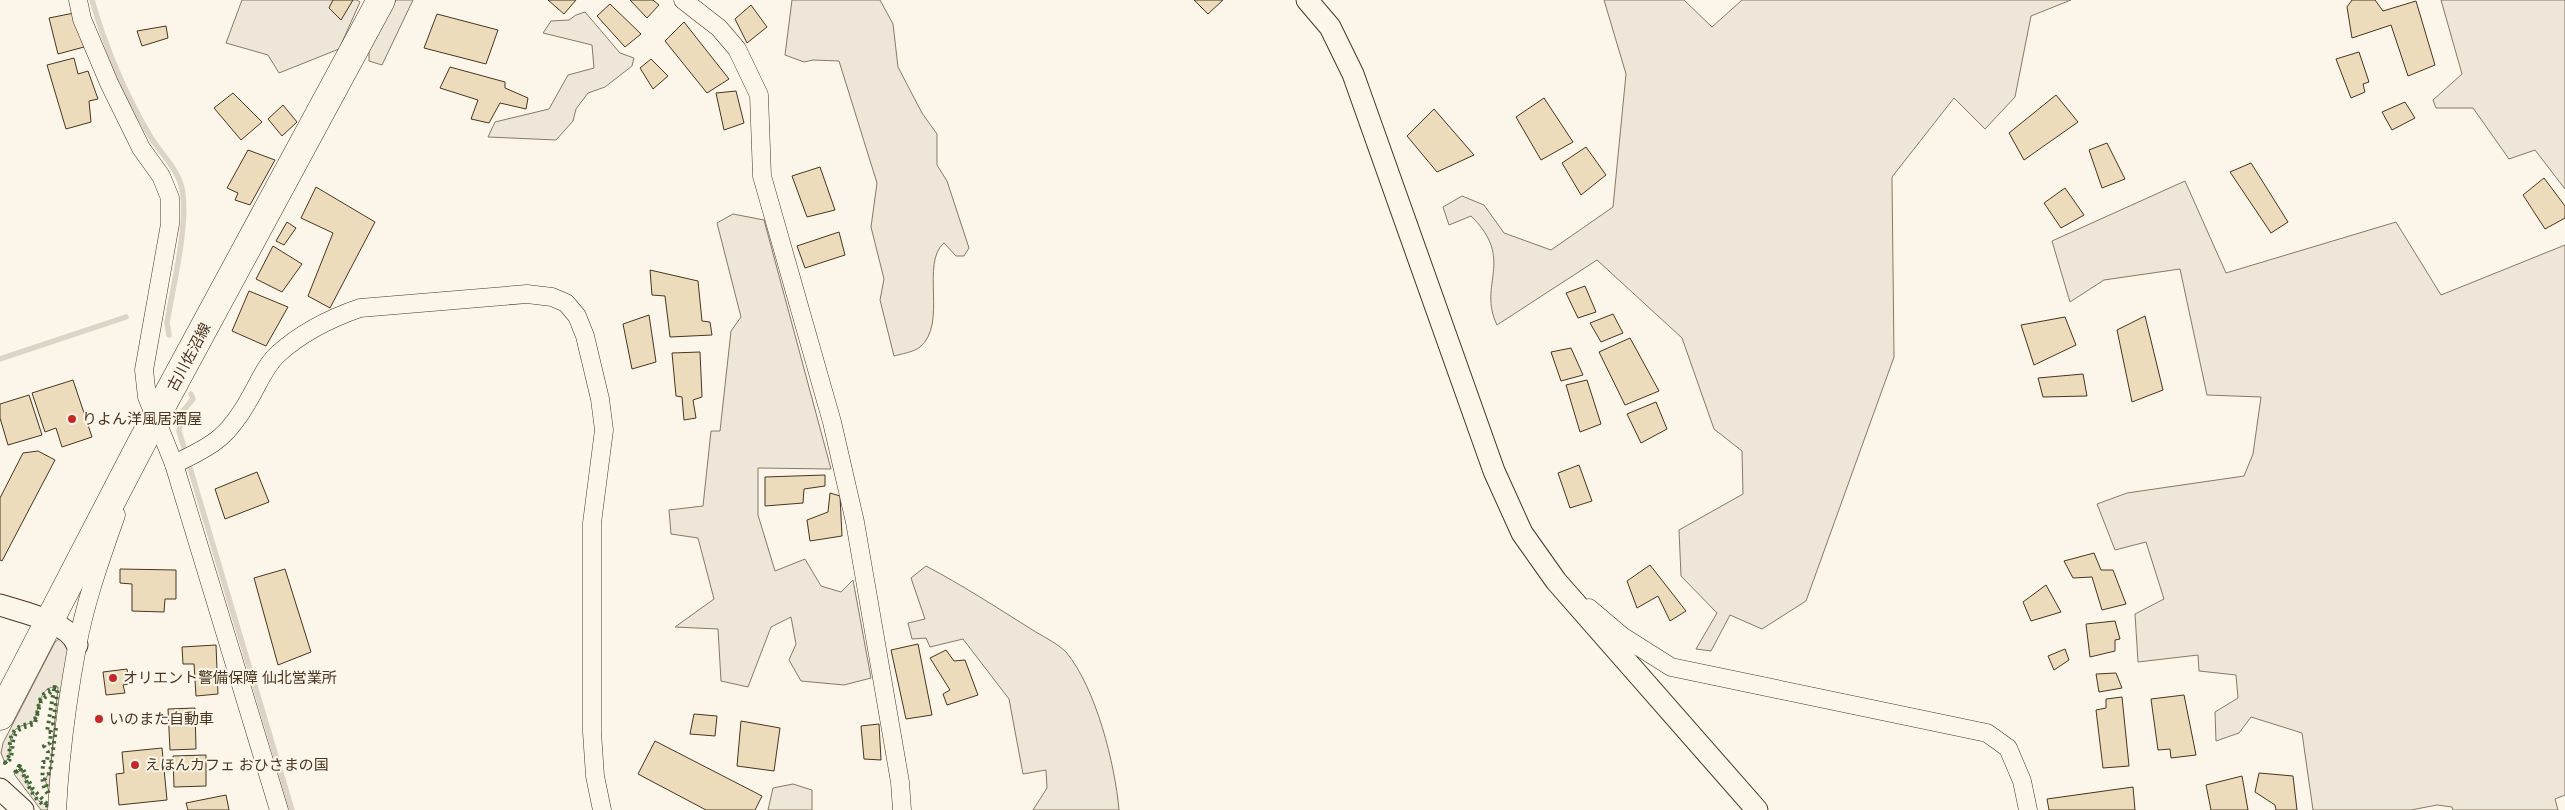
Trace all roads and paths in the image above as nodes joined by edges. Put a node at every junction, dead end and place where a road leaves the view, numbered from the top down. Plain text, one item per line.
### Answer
1 (78, 0) edge
2 (381, 0) edge
3 (683, 0) edge
4 (1307, 0) edge
5 (155, 420) junction
6 (140, 446) junction
7 (175, 463) junction
8 (1556, 581) junction
9 (0, 605) edge
10 (48, 621) junction
11 (77, 645) junction
12 (0, 716) edge
13 (0, 789) edge
14 (23, 810) edge
15 (57, 810) edge
16 (279, 810) edge
17 (602, 810) edge
18 (902, 810) edge
19 (1757, 810) edge
20 (2028, 810) edge

1 - 5 street
2 - 5 main road, 古川佐沼線
3 - 18 street
4 - 8 street
5 - 6 main road, 古川佐沼線
5 - 7 street
6 - 10 main road, 古川佐沼線
6 - 11 street
7 - 16 street
7 - 17 street
8 - 19 street
8 - 20 street
9 - 10 street
10 - 11 street
10 - 12 main road, 古川佐沼線
11 - 15 street
13 - 14 street

